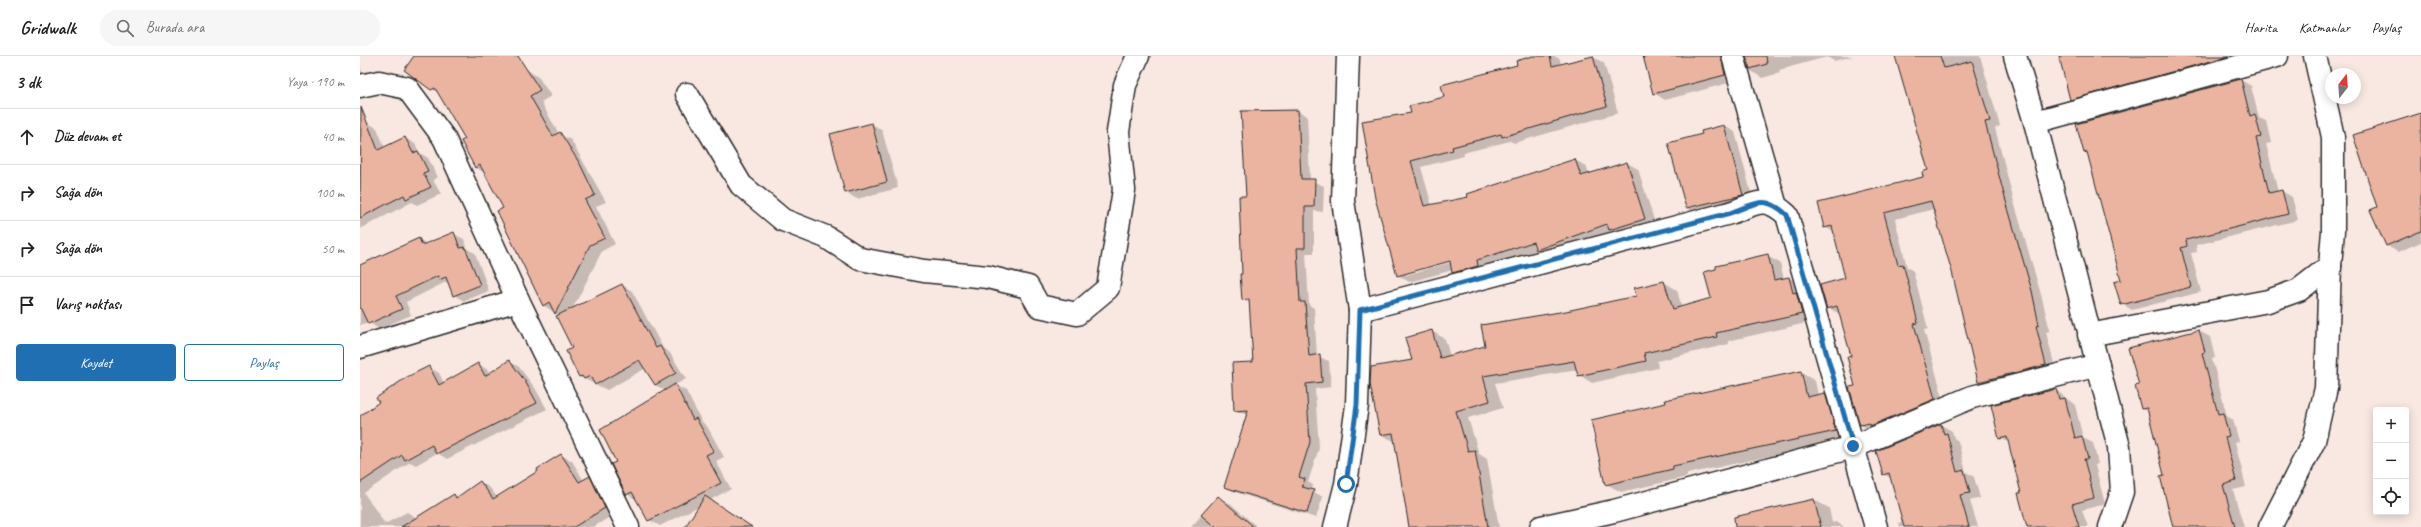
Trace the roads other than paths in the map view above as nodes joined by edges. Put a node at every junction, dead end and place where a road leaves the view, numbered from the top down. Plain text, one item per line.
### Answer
1 (1138, 56) edge
2 (1348, 56) edge
3 (1733, 56) edge
4 (2015, 56) edge
5 (2277, 56) edge
6 (2315, 56) edge
7 (360, 86) edge
8 (687, 94) dead end
9 (2035, 122) junction
10 (1774, 203) junction
11 (2330, 266) junction
12 (518, 300) junction
13 (1360, 310) junction
14 (2089, 335) junction
15 (360, 347) edge
16 (2098, 365) junction
17 (1853, 446) junction
18 (1616, 519) edge
19 (628, 527) edge
20 (1335, 527) edge
21 (1541, 527) edge
22 (1876, 527) edge
23 (2110, 527) edge
24 (2270, 527) edge

1 - 8 street
2 - 13 street
3 - 10 street
4 - 9 street
5 - 9 street
6 - 11 street
7 - 12 street
9 - 14 street
10 - 13 street
10 - 17 street
11 - 14 street
11 - 24 street
12 - 15 street
12 - 19 street
13 - 20 street
14 - 16 street
16 - 17 street
16 - 23 street
17 - 18 street
17 - 22 street
18 - 21 street

